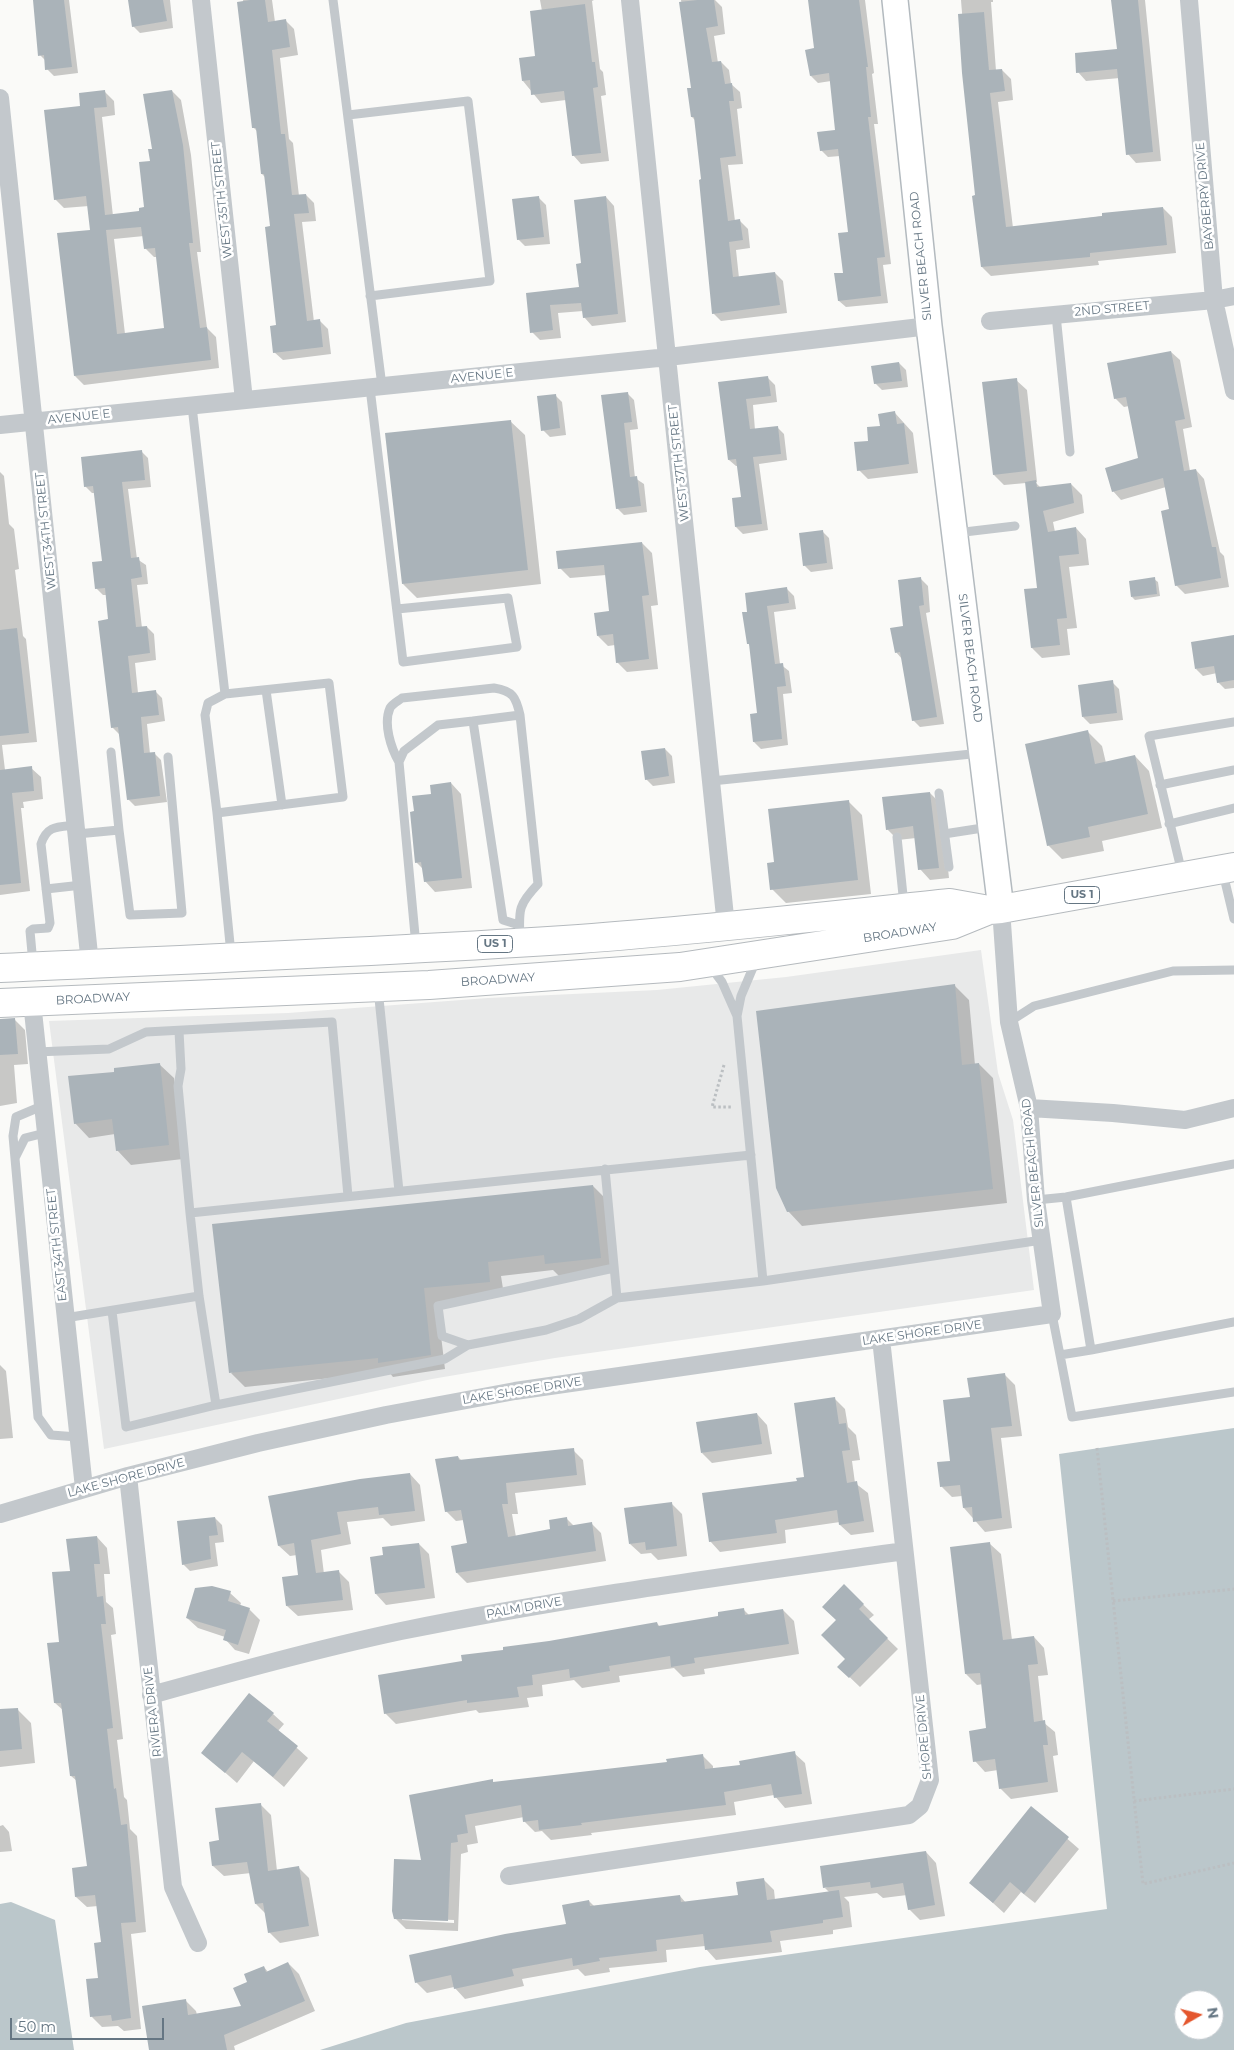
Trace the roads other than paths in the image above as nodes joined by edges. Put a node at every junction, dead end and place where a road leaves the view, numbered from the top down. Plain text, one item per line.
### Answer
1 (201, 0) edge
2 (333, 0) edge
3 (630, 0) edge
4 (895, 0) edge
5 (1189, 0) edge
6 (0, 98) edge
7 (348, 114) junction
8 (370, 296) junction
9 (1234, 296) edge
10 (1214, 300) junction
11 (1056, 314) junction
12 (990, 321) dead end
13 (928, 326) junction
14 (668, 357) junction
15 (376, 387) junction
16 (1234, 391) edge
17 (244, 400) junction
18 (192, 406) junction
19 (34, 422) junction
20 (0, 425) edge
21 (1070, 452) dead end
22 (1015, 526) dead end
23 (954, 534) junction
24 (397, 609) junction
25 (266, 690) junction
26 (225, 694) junction
27 (520, 715) junction
28 (474, 721) junction
29 (1234, 722) edge
30 (111, 752) dead end
31 (982, 753) junction
32 (168, 757) dead end
33 (399, 762) junction
34 (1234, 770) edge
35 (712, 781) junction
36 (1160, 785) junction
37 (939, 793) dead end
38 (282, 805) junction
39 (1234, 808) edge
40 (217, 813) junction
41 (1170, 824) junction
42 (991, 827) junction
43 (76, 829) junction
44 (119, 830) junction
45 (944, 834) junction
46 (897, 837) dead end
47 (949, 868) dead end
48 (1228, 868) edge
49 (1183, 877) junction
50 (82, 885) junction
51 (46, 889) junction
52 (905, 908) junction
53 (995, 909) junction
54 (1234, 919) edge
55 (726, 926) junction
56 (520, 934) junction
57 (579, 938) junction
58 (416, 948) junction
59 (758, 955) junction
60 (232, 957) junction
61 (707, 963) junction
62 (90, 964) junction
63 (33, 966) junction
64 (0, 968) edge
65 (1234, 970) edge
66 (378, 986) junction
67 (32, 1002) junction
68 (0, 1003) edge
69 (737, 1016) junction
70 (1009, 1022) junction
71 (178, 1031) junction
72 (36, 1052) junction
73 (42, 1106) junction
74 (1029, 1108) junction
75 (1234, 1108) edge
76 (45, 1134) junction
77 (751, 1155) junction
78 (15, 1159) junction
79 (1234, 1164) edge
80 (605, 1169) junction
81 (399, 1191) junction
82 (348, 1196) junction
83 (1066, 1197) junction
84 (1036, 1200) junction
85 (190, 1213) junction
86 (1042, 1240) junction
87 (614, 1268) junction
88 (763, 1281) junction
89 (199, 1296) junction
90 (616, 1298) junction
91 (112, 1312) junction
92 (1052, 1314) junction
93 (65, 1318) junction
94 (1234, 1322) edge
95 (881, 1339) junction
96 (468, 1345) junction
97 (1091, 1350) junction
98 (1060, 1355) junction
99 (1234, 1392) edge
100 (216, 1405) junction
101 (78, 1437) junction
102 (128, 1476) junction
103 (84, 1488) junction
104 (0, 1514) edge
105 (904, 1551) junction
106 (151, 1695) junction
107 (509, 1876) dead end
108 (198, 1943) dead end

1 - 17 street, WEST 35TH STREET
2 - 7 lane
3 - 14 street, WEST 37TH STREET
4 - 13 street, SILVER BEACH ROAD
5 - 10 street, BAYBERRY DRIVE
6 - 19 street, WEST 34TH STREET
7 - 8 lane
7 - 8 lane
8 - 15 lane
9 - 10 street, 2ND STREET
10 - 11 street, 2ND STREET
10 - 16 street, BAYBERRY DRIVE
11 - 12 street, 2ND STREET
11 - 21 lane
13 - 14 street, AVENUE E
13 - 23 street, SILVER BEACH ROAD
14 - 15 street, AVENUE E
14 - 35 street, WEST 37TH STREET
15 - 17 street, AVENUE E
15 - 24 lane
17 - 18 street, AVENUE E
18 - 19 street, AVENUE E
18 - 26 lane
19 - 20 street, AVENUE E
19 - 43 street, WEST 34TH STREET
22 - 23 lane
23 - 31 street, SILVER BEACH ROAD
24 - 24 lane
25 - 26 lane
25 - 38 lane
25 - 38 lane
26 - 40 lane
27 - 28 lane
27 - 33 lane
27 - 56 lane
28 - 33 lane
28 - 56 lane
29 - 36 lane
30 - 44 lane
31 - 35 lane
31 - 42 street, SILVER BEACH ROAD
32 - 44 lane
33 - 58 lane
34 - 36 lane
35 - 55 street, WEST 37TH STREET
36 - 41 lane
37 - 45 lane
38 - 40 lane
39 - 41 lane
40 - 60 lane
41 - 49 lane
42 - 45 lane
42 - 53 street, SILVER BEACH ROAD
43 - 44 lane
43 - 50 street, WEST 34TH STREET
43 - 51 lane
45 - 47 lane
46 - 52 lane
48 - 49 main road, US 1
48 - 54 lane
49 - 53 main road, US 1
50 - 51 lane
50 - 62 street, WEST 34TH STREET
51 - 63 lane
52 - 53 main road, BROADWAY / US 1
52 - 55 main road, BROADWAY / US 1
53 - 59 main road, BROADWAY / US 1
53 - 70 street, SILVER BEACH ROAD
55 - 57 main road, BROADWAY / US 1
56 - 57 main road, BROADWAY / US 1
56 - 58 main road, BROADWAY / US 1
57 - 66 main road
58 - 60 main road, BROADWAY / US 1
59 - 61 main road, BROADWAY / US 1
59 - 69 lane
60 - 62 main road, BROADWAY / US 1
61 - 66 main road, BROADWAY / US 1
61 - 69 lane
62 - 63 main road, BROADWAY / US 1
62 - 67 main road
63 - 64 main road, BROADWAY / US 1
65 - 70 lane
66 - 67 main road, BROADWAY / US 1
66 - 81 lane
67 - 68 main road, BROADWAY / US 1
67 - 72 street, EAST 34TH STREET
69 - 77 lane
70 - 74 street, SILVER BEACH ROAD
71 - 72 lane
71 - 82 lane
71 - 85 lane
72 - 73 street, EAST 34TH STREET
73 - 76 street, EAST 34TH STREET
73 - 78 lane
74 - 75 street
74 - 84 street, SILVER BEACH ROAD
76 - 78 lane
76 - 93 street, EAST 34TH STREET
77 - 80 lane
77 - 88 lane
78 - 101 lane
79 - 83 lane
80 - 81 lane
80 - 87 lane
81 - 82 lane
82 - 85 lane
83 - 84 lane
83 - 97 lane
84 - 86 street, SILVER BEACH ROAD
85 - 89 lane
86 - 88 lane
86 - 92 street, SILVER BEACH ROAD
87 - 90 lane
87 - 96 lane
88 - 90 lane
89 - 91 lane
89 - 100 lane
90 - 96 lane
91 - 93 lane
91 - 100 lane
92 - 95 street, LAKE SHORE DRIVE
92 - 98 lane
93 - 101 street, EAST 34TH STREET
94 - 97 lane
95 - 102 street, LAKE SHORE DRIVE
95 - 105 street, SHORE DRIVE
96 - 100 lane
97 - 98 lane
98 - 99 lane
101 - 103 street, EAST 34TH STREET
102 - 103 street, LAKE SHORE DRIVE
102 - 106 street, RIVIERA DRIVE
103 - 104 street, LAKE SHORE DRIVE
105 - 106 street, PALM DRIVE
105 - 107 street, SHORE DRIVE
106 - 108 street, RIVIERA DRIVE

